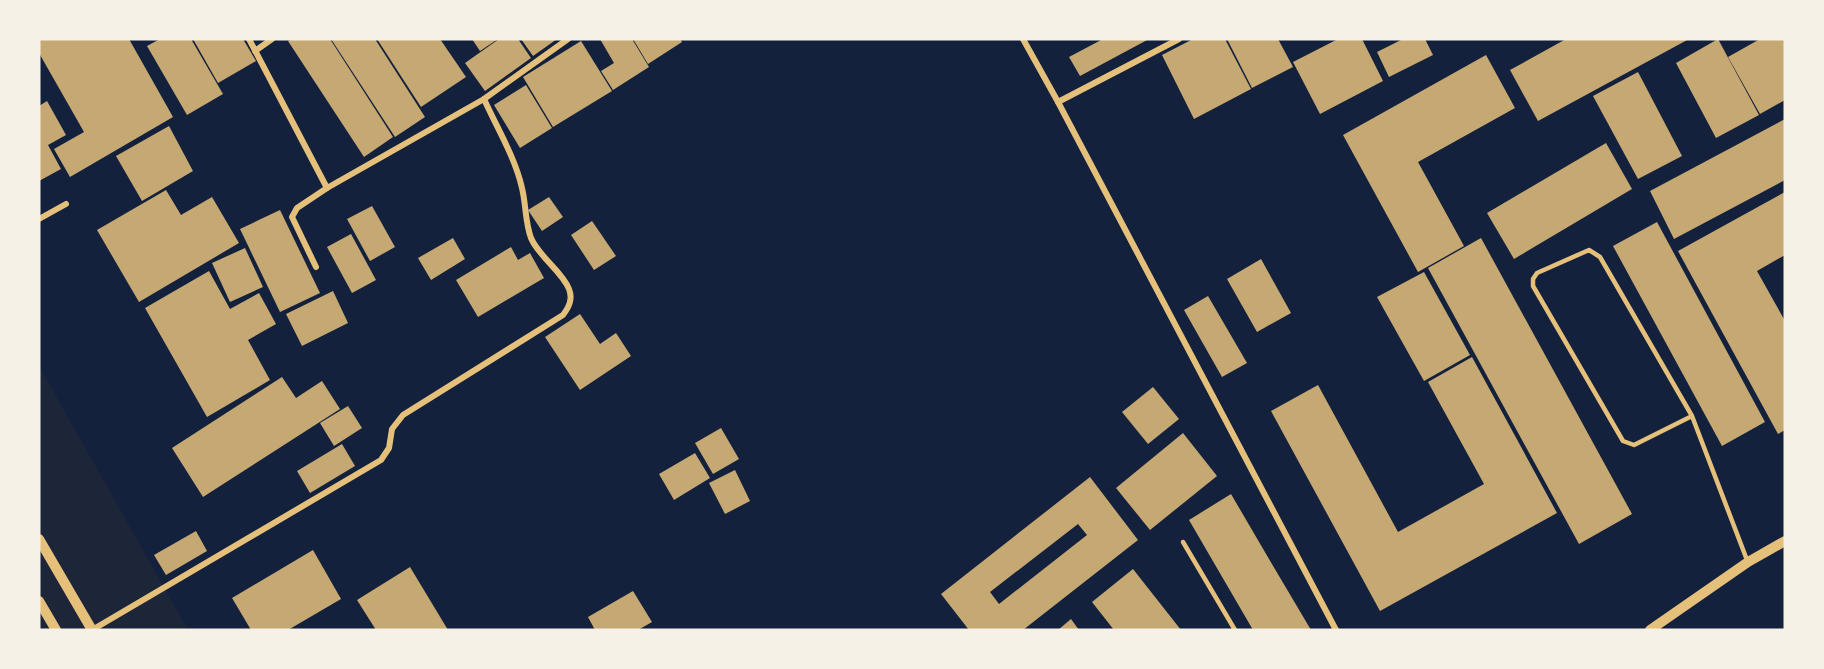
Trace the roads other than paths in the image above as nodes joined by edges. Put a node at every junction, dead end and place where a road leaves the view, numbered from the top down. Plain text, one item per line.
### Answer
1 (249, 39) edge
2 (272, 39) edge
3 (568, 39) edge
4 (1023, 39) edge
5 (1179, 39) edge
6 (255, 51) junction
7 (484, 99) junction
8 (1058, 102) junction
9 (327, 188) junction
10 (66, 204) dead end
11 (39, 219) edge
12 (316, 267) dead end
13 (1692, 416) junction
14 (39, 539) edge
15 (1785, 541) edge
16 (1183, 542) dead end
17 (1748, 562) junction
18 (39, 601) edge
19 (56, 630) edge
20 (92, 630) edge
21 (1235, 630) edge
22 (1336, 630) edge
23 (1650, 630) edge

1 - 6 street
2 - 6 street
3 - 7 street
4 - 8 street
5 - 8 street
6 - 9 street
7 - 9 street
7 - 20 street
8 - 22 street
9 - 12 street
10 - 11 street
13 - 13 lane
13 - 17 lane
14 - 20 street
15 - 17 street
16 - 21 lane
17 - 23 street
18 - 19 street

